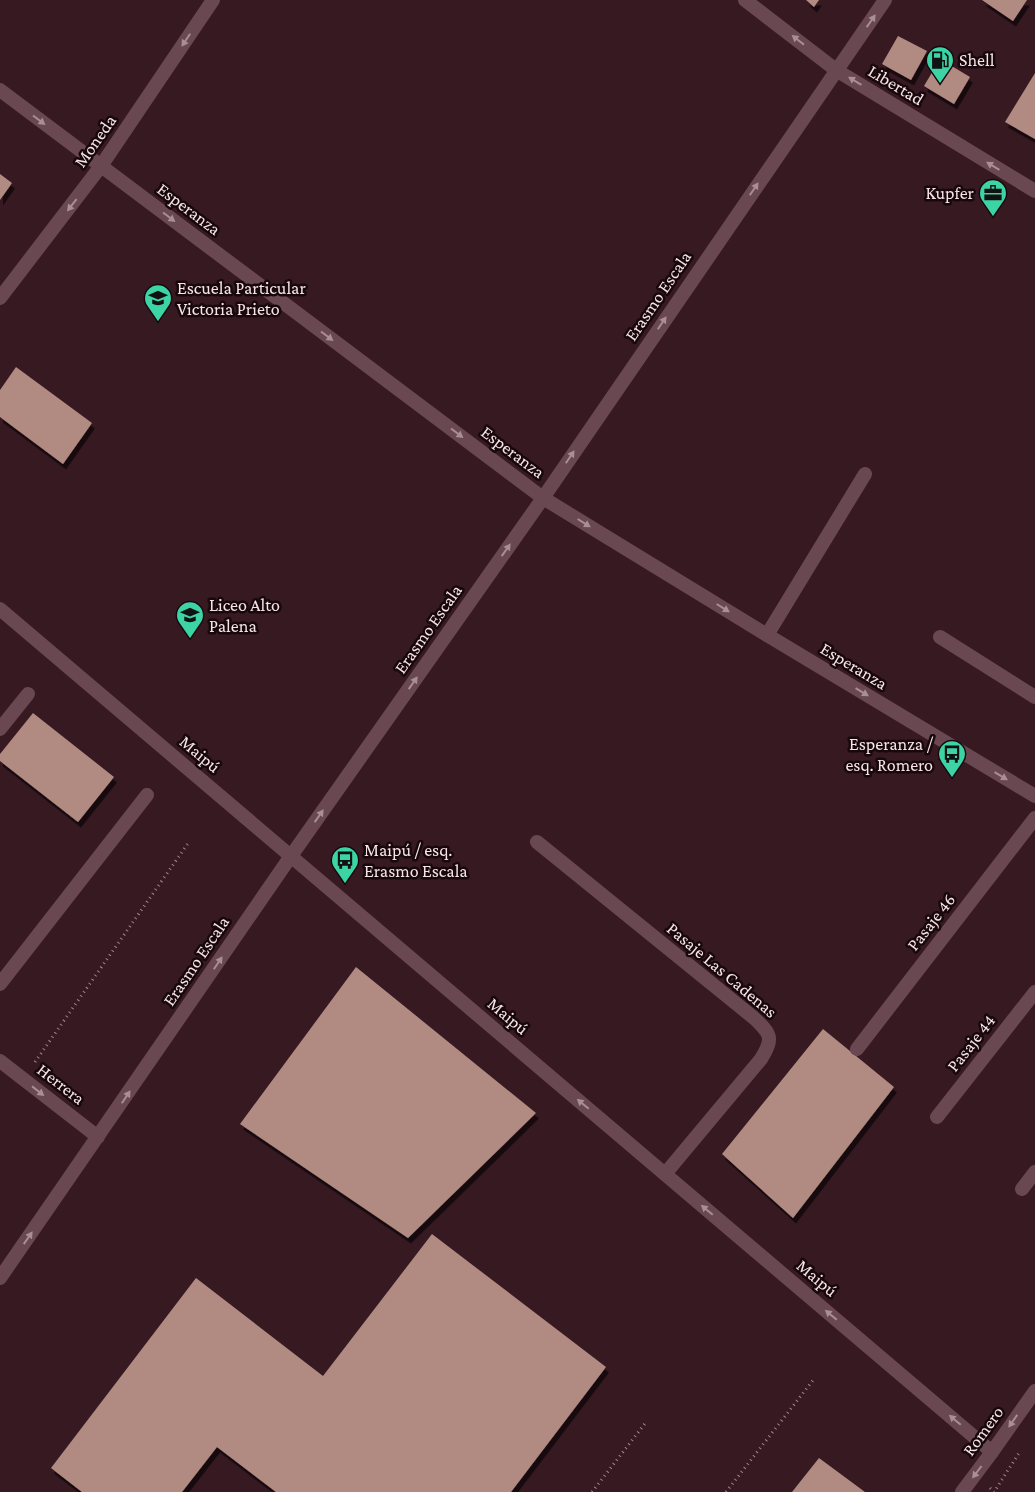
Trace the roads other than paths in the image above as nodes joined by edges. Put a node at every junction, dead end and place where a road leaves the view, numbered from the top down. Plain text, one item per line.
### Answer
1 (213, 0) edge
2 (745, 0) edge
3 (885, 0) edge
4 (836, 70) junction
5 (0, 90) edge
6 (102, 166) junction
7 (1035, 191) edge
8 (0, 298) edge
9 (865, 474) dead end
10 (543, 498) junction
11 (0, 609) edge
12 (767, 635) junction
13 (940, 637) dead end
14 (28, 694) dead end
15 (1035, 697) edge
16 (0, 730) edge
17 (148, 795) dead end
18 (1035, 796) edge
19 (1035, 818) edge
20 (536, 842) dead end
21 (291, 856) junction
22 (0, 984) edge
23 (1035, 992) edge
24 (857, 1049) dead end
25 (0, 1061) edge
26 (937, 1117) dead end
27 (98, 1137) junction
28 (1035, 1172) edge
29 (665, 1174) junction
30 (1022, 1189) dead end
31 (0, 1278) edge
32 (1035, 1391) edge
33 (992, 1452) junction
34 (962, 1492) edge

1 -> 6 street, Moneda
4 -> 2 street, Libertad
4 -> 3 street, Erasmo Escala
7 -> 4 street, Libertad
10 -> 4 street, Erasmo Escala
5 -> 6 street, Esperanza
6 -> 8 street, Moneda
6 -> 10 street, Esperanza
9 - 12 street
10 -> 12 street, Esperanza
21 -> 10 street, Erasmo Escala
11 - 21 street, Maipú
12 -> 18 street, Esperanza
13 - 15 street
14 - 16 street
17 - 22 street
19 - 24 street, Pasaje 46
20 - 29 street, Pasaje Las Cadenas
27 -> 21 street, Erasmo Escala
29 -> 21 street, Maipú
23 - 26 street, Pasaje 44
25 -> 27 street, Herrera
31 -> 27 street, Erasmo Escala
28 - 30 street
33 -> 29 street, Maipú
32 -> 33 street, Romero
33 -> 34 street, Romero

